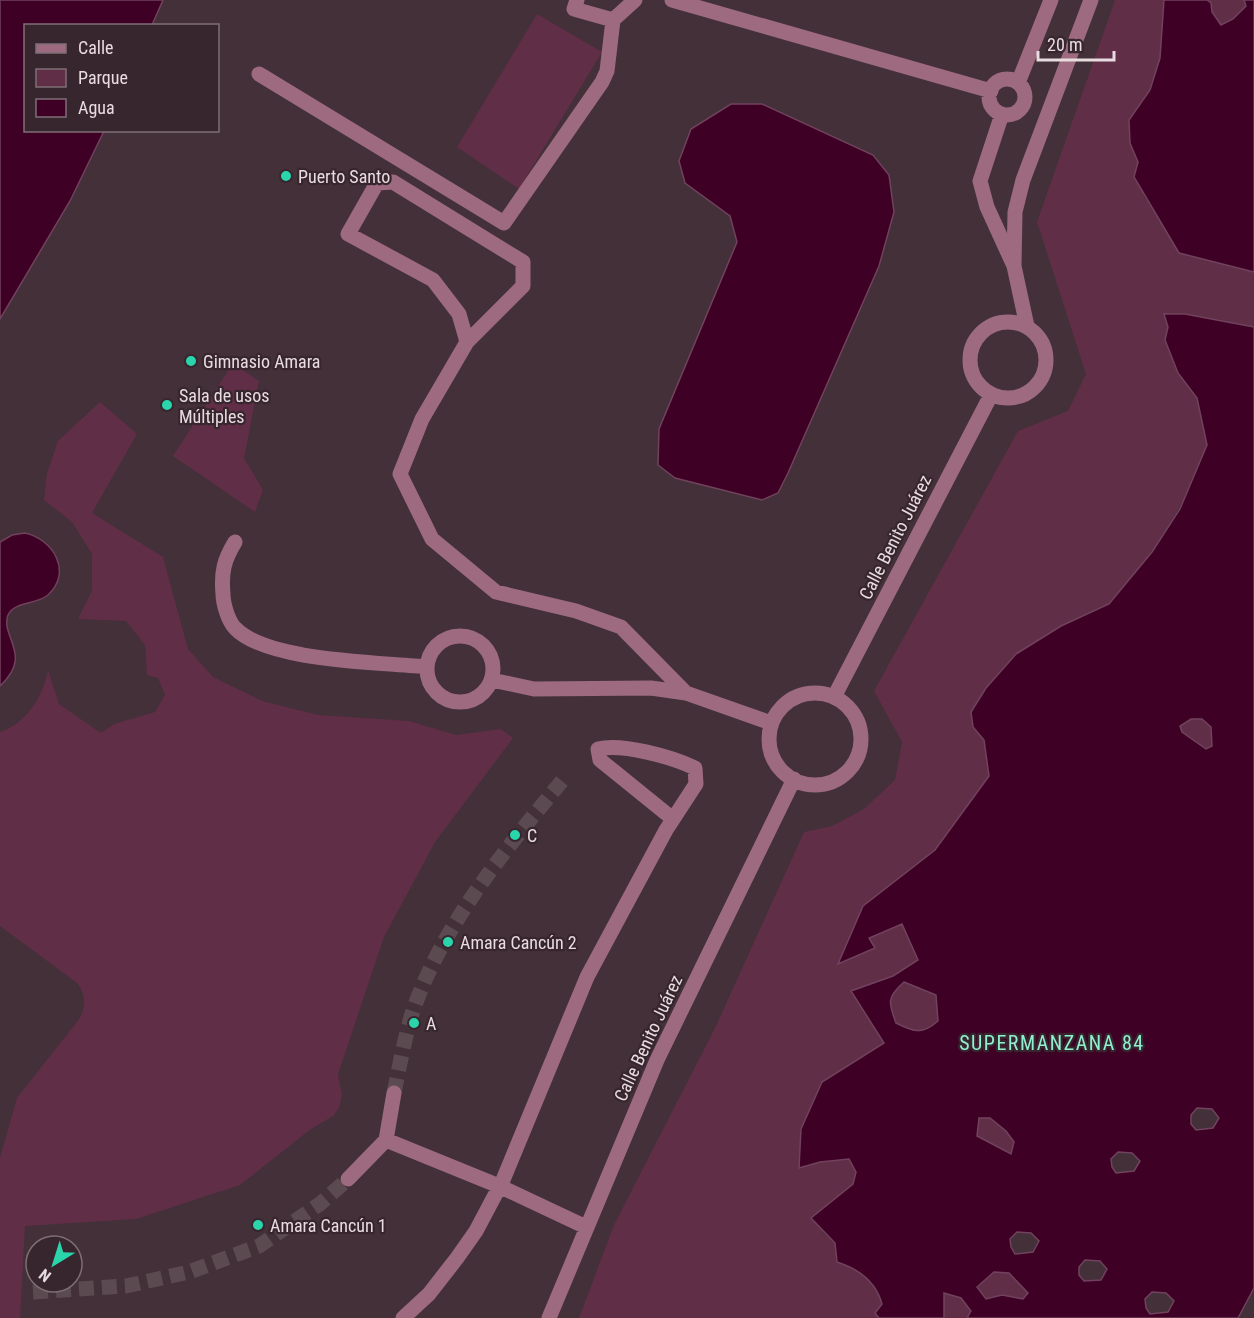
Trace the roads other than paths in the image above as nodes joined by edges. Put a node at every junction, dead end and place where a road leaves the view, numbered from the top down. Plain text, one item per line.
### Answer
1 (578, 0) edge
2 (635, 0) edge
3 (672, 0) edge
4 (1051, 0) edge
5 (1091, 0) edge
6 (613, 20) junction
7 (259, 74) dead end
8 (1018, 83) junction
9 (991, 91) junction
10 (1002, 114) junction
11 (1014, 266) junction
12 (1027, 326) junction
13 (467, 342) junction
14 (991, 394) junction
15 (235, 542) dead end
16 (426, 667) junction
17 (492, 680) junction
18 (686, 693) junction
19 (834, 697) junction
20 (771, 723) junction
21 (794, 780) junction
22 (674, 819) junction
23 (394, 1093) tunnel mouth
24 (386, 1140) junction
25 (348, 1179) tunnel mouth
26 (500, 1186) junction
27 (586, 1227) junction
28 (403, 1318) edge
29 (549, 1318) edge

1 - 6 street
2 - 6 street
3 - 9 street
4 - 8 street
5 - 11 street
6 - 7 street
8 - 9 street
8 - 10 street
9 - 10 street
10 - 11 street
11 - 12 street
12 - 14 street
12 - 14 street
13 - 13 street
13 - 18 street
14 - 19 street, Calle Benito Juárez
15 - 16 street
16 - 17 street
16 - 17 street
17 - 18 street
18 - 20 street
19 - 20 street
19 - 21 street
20 - 21 street
21 - 27 street, Calle Benito Juárez
22 - 22 street
22 - 26 street
23 - 24 street
24 - 25 street
24 - 26 street
26 - 27 street
26 - 28 street
27 - 29 street, Calle Benito Juárez

